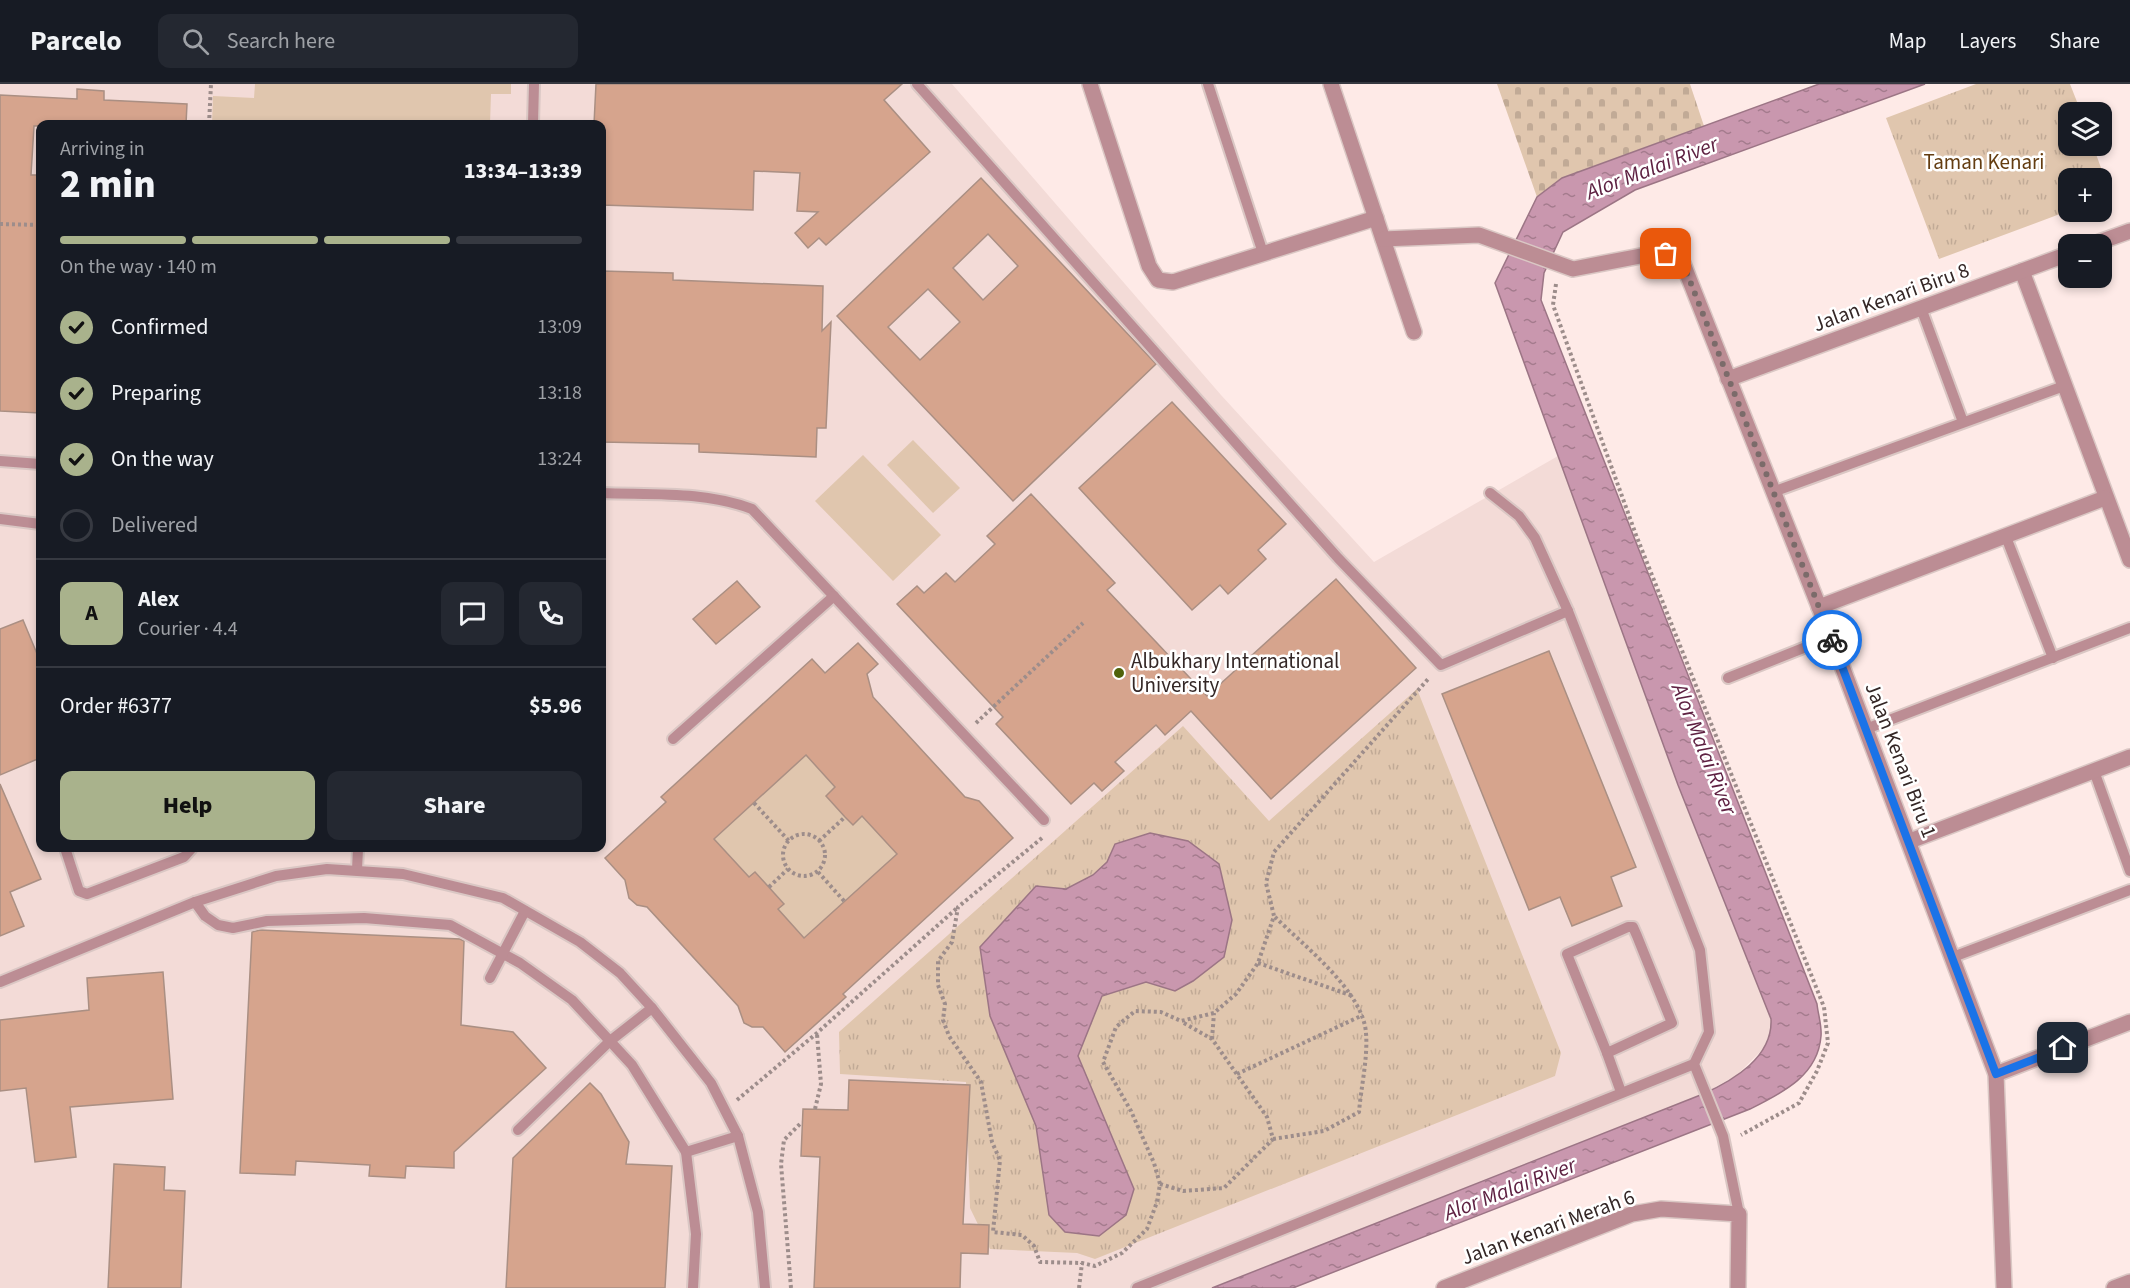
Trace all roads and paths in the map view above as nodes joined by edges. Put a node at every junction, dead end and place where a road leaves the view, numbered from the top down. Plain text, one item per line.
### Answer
1 (211, 84) edge
2 (534, 84) edge
3 (917, 84) edge
4 (1090, 84) edge
5 (1208, 84) edge
6 (1331, 84) edge
7 (209, 120) edge
8 (533, 120) edge
9 (1376, 218) junction
10 (0, 224) edge
11 (36, 225) edge
12 (2130, 231) edge
13 (2112, 238) edge
14 (1383, 239) junction
15 (1263, 253) junction
16 (2058, 258) edge
17 (1566, 267) junction
18 (2022, 272) junction
19 (1921, 308) junction
20 (1414, 332) dead end
21 (1728, 379) junction
22 (2064, 386) junction
23 (1963, 422) junction
24 (0, 461) edge
25 (36, 464) edge
26 (1773, 492) junction
27 (606, 493) edge
28 (1490, 493) dead end
29 (2105, 498) junction
30 (0, 519) edge
31 (36, 524) edge
32 (2006, 537) junction
33 (2130, 560) edge
34 (834, 596) junction
35 (1819, 607) junction
36 (1568, 611) junction
37 (1083, 622) dead end
38 (2130, 628) edge
39 (1831, 637) junction
40 (2053, 658) junction
41 (1441, 665) junction
42 (1728, 678) dead end
43 (1866, 729) junction
44 (965, 734) junction
45 (673, 739) dead end
46 (2130, 757) edge
47 (2094, 771) junction
48 (754, 803) dead end
49 (845, 817) dead end
50 (1044, 820) joint
51 (819, 840) junction
52 (789, 841) junction
53 (1910, 841) junction
54 (66, 852) edge
55 (188, 852) edge
56 (358, 852) edge
57 (788, 869) junction
58 (357, 870) junction
59 (2130, 871) edge
60 (818, 872) junction
61 (769, 887) dead end
62 (2130, 890) edge
63 (195, 902) junction
64 (845, 902) dead end
65 (958, 907) junction
66 (525, 911) junction
67 (1274, 916) junction
68 (504, 954) junction
69 (1953, 957) junction
70 (1258, 963) junction
71 (490, 978) dead end
72 (0, 982) edge
73 (1354, 996) junction
74 (652, 1008) junction
75 (1214, 1013) junction
76 (1363, 1015) junction
77 (1181, 1021) junction
78 (2130, 1022) edge
79 (817, 1033) junction
80 (1212, 1039) junction
81 (610, 1041) junction
82 (1606, 1053) junction
83 (1694, 1064) junction
84 (1237, 1074) junction
85 (1996, 1074) junction
86 (1621, 1092) junction
87 (726, 1109) junction
88 (815, 1109) dead end
89 (802, 1122) dead end
90 (519, 1130) dead end
91 (738, 1136) junction
92 (1273, 1139) junction
93 (1724, 1140) junction
94 (686, 1152) junction
95 (1160, 1184) junction
96 (1739, 1215) junction
97 (1082, 1263) junction
98 (2130, 1282) edge
99 (693, 1288) edge
100 (765, 1288) edge
101 (791, 1288) edge
102 (1079, 1288) edge
103 (1137, 1288) edge
104 (1444, 1288) edge
105 (1738, 1288) edge
106 (2004, 1288) edge
107 (2114, 1288) edge

1 - 7 path
2 - 8 lane
3 - 41 lane
4 - 15 street
5 - 15 lane
6 - 9 street
9 - 14 street
9 - 15 street
10 - 11 path
12 - 13 street
14 - 17 street
14 - 20 street
16 - 18 street, Jalan Kenari Biru 8
17 - 21 street, Jalan Kenari Biru 1
17 - 93 path
18 - 19 street, Jalan Kenari Biru 8
18 - 22 street
19 - 21 street, Jalan Kenari Biru 8
19 - 23 lane
21 - 26 street, Jalan Kenari Biru 1
22 - 23 lane
22 - 29 street
23 - 26 lane
24 - 25 lane
26 - 35 street, Jalan Kenari Biru 1
27 - 34 lane
28 - 36 lane
29 - 32 street
29 - 33 street
30 - 31 lane
32 - 35 street
32 - 40 lane
34 - 44 lane
34 - 45 lane
35 - 39 street, Jalan Kenari Biru 1
36 - 41 lane
36 - 83 lane
37 - 44 path
38 - 40 lane
39 - 42 lane
39 - 43 street, Jalan Kenari Biru 1
40 - 43 lane
41 - 67 path
43 - 53 street, Jalan Kenari Biru 1
44 - 50 lane
46 - 47 street
47 - 53 street
47 - 59 lane
48 - 52 path
49 - 51 path
50 - 65 path
51 - 52 path
51 - 60 path
52 - 57 path
53 - 69 street, Jalan Kenari Biru 1
54 - 55 lane
56 - 58 lane
57 - 60 path
57 - 61 path
58 - 63 lane
58 - 66 lane
60 - 64 path
62 - 69 lane
63 - 68 lane
63 - 72 lane
65 - 79 path
65 - 97 path
66 - 68 lane
66 - 74 lane
67 - 70 path
67 - 73 path
68 - 71 lane
68 - 81 lane
69 - 85 street, Jalan Kenari Biru 1
70 - 73 path
70 - 75 path
73 - 76 path
74 - 81 lane
74 - 87 lane
75 - 77 path
75 - 80 path
76 - 84 path
76 - 92 path
77 - 80 path
77 - 95 path
78 - 85 street
79 - 87 path
79 - 88 path
80 - 84 path
81 - 90 lane
81 - 94 lane
82 - 82 lane
82 - 86 lane
83 - 86 lane
83 - 93 lane
84 - 92 path
85 - 106 street, Jalan Kenari Biru 1
86 - 103 lane
87 - 91 lane
89 - 101 path
91 - 94 lane
91 - 100 lane
92 - 95 path
93 - 96 lane
94 - 99 lane
95 - 97 path
96 - 104 street, Jalan Kenari Merah 6
96 - 105 street
97 - 102 path
98 - 107 street

